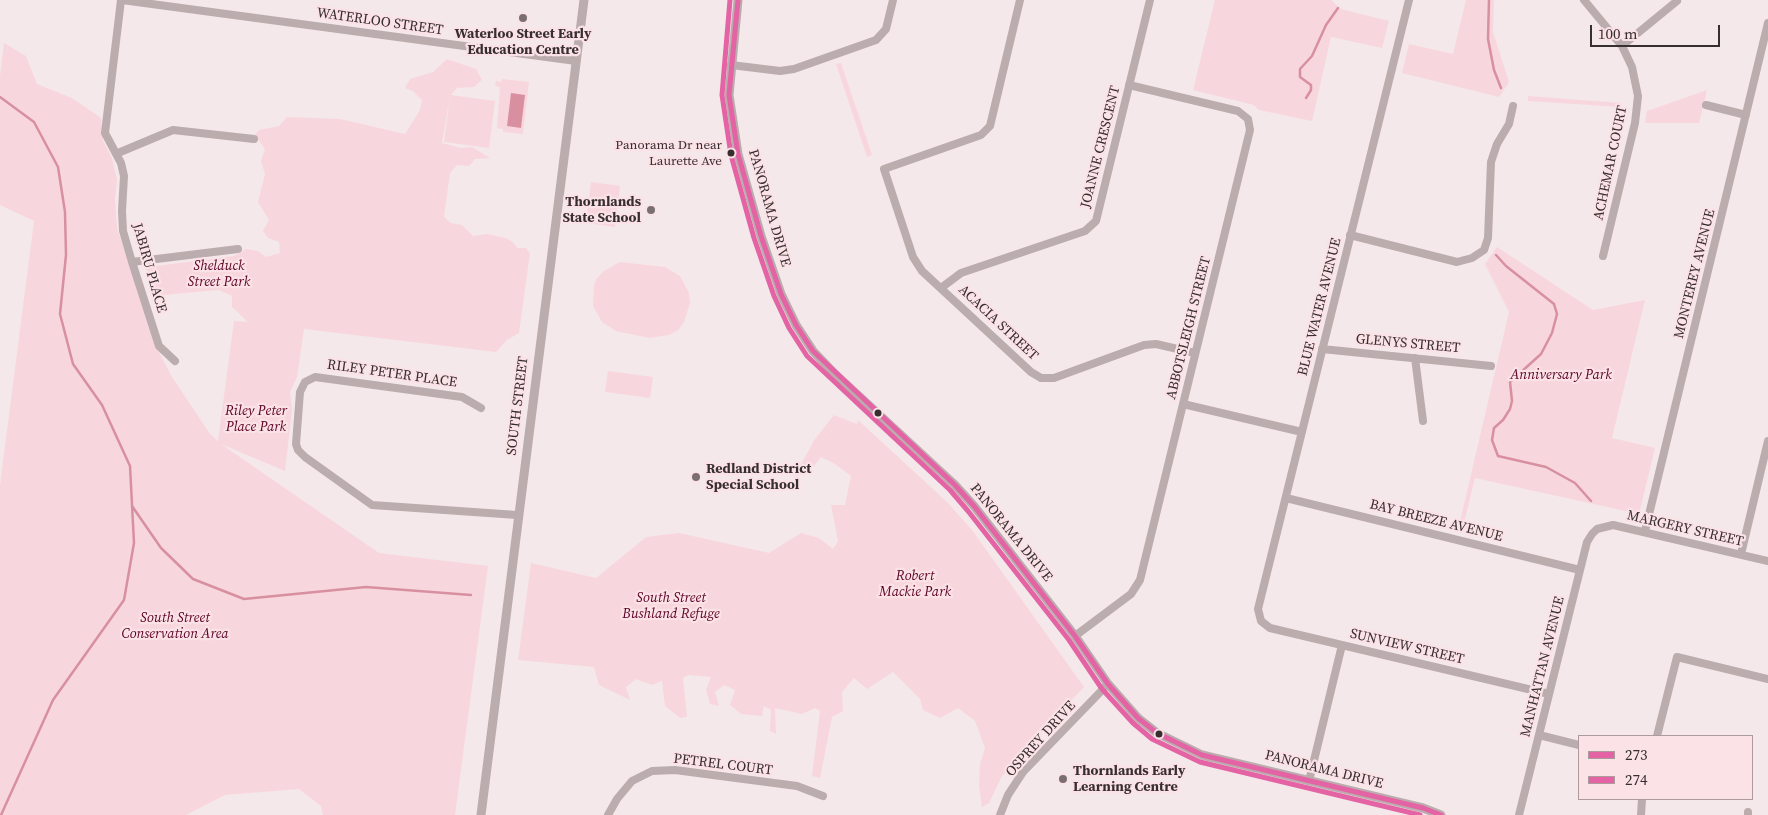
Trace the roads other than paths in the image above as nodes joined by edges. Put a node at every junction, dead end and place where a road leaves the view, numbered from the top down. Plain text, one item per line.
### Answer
1 (121, 0) edge
2 (584, 0) edge
3 (738, 0) edge
4 (893, 0) edge
5 (1020, 0) edge
6 (1150, 0) edge
7 (1409, 0) edge
8 (1584, 0) edge
9 (1677, 1) edge
10 (1768, 24) edge
11 (1622, 46) junction
12 (576, 61) junction
13 (731, 65) junction
14 (1129, 85) junction
15 (1706, 105) dead end
16 (1513, 106) dead end
17 (1746, 115) junction
18 (254, 139) dead end
19 (118, 153) junction
20 (1350, 235) junction
21 (238, 248) dead end
22 (1603, 256) dead end
23 (132, 262) junction
24 (941, 288) junction
25 (1322, 349) junction
26 (1195, 354) junction
27 (1415, 358) junction
28 (175, 361) dead end
29 (1491, 366) dead end
30 (1183, 404) junction
31 (480, 408) dead end
32 (1423, 422) dead end
33 (1302, 432) junction
34 (1768, 441) edge
35 (1286, 498) junction
36 (517, 515) junction
37 (1597, 529) joint
38 (1646, 531) junction
39 (1740, 554) junction
40 (1768, 561) edge
41 (1580, 570) junction
42 (1261, 622) joint
43 (1075, 636) junction
44 (1342, 645) junction
45 (1768, 679) edge
46 (1108, 684) junction
47 (1549, 694) junction
48 (1539, 735) junction
49 (1658, 735) edge
50 (1578, 744) edge
51 (1309, 781) junction
52 (822, 796) dead end
53 (1642, 800) edge
54 (480, 815) edge
55 (608, 815) edge
56 (1000, 815) edge
57 (1441, 815) edge
58 (1519, 815) edge
59 (1640, 815) edge

1 - 12 street, WATERLOO STREET
1 - 19 street, JABIRU PLACE
2 - 12 street, SOUTH STREET
3 - 13 street, PANORAMA DRIVE
4 - 13 street
5 - 24 street, ACACIA STREET
6 - 14 street, JOANNE CRESCENT
7 - 20 street, BLUE WATER AVENUE
8 - 11 street, ACHEMAR COURT
9 - 11 street
10 - 17 street, MONTEREY AVENUE
11 - 22 street, ACHEMAR COURT
12 - 36 street, SOUTH STREET
13 - 43 street, PANORAMA DRIVE
14 - 24 street, JOANNE CRESCENT
14 - 26 street, ABBOTSLEIGH STREET
15 - 17 street
16 - 20 street
17 - 38 street, MONTEREY AVENUE
18 - 19 street
19 - 23 street, JABIRU PLACE
20 - 25 street, BLUE WATER AVENUE
21 - 23 street
23 - 28 street, JABIRU PLACE
24 - 26 street, ACACIA STREET
25 - 27 street, GLENYS STREET
25 - 33 street, BLUE WATER AVENUE
26 - 30 street, ABBOTSLEIGH STREET
27 - 29 street, GLENYS STREET
27 - 32 street
30 - 33 street
30 - 43 street, ABBOTSLEIGH STREET
31 - 36 street, RILEY PETER PLACE
33 - 35 street, BLUE WATER AVENUE
34 - 39 street
35 - 41 street, BAY BREEZE AVENUE
35 - 42 street, BLUE WATER AVENUE
36 - 54 street, SOUTH STREET
37 - 38 street, MARGERY STREET
37 - 41 street, MANHATTAN AVENUE
38 - 39 street, MARGERY STREET
39 - 40 street, MARGERY STREET
41 - 47 street, MANHATTAN AVENUE
42 - 44 street, SUNVIEW STREET
43 - 46 street, PANORAMA DRIVE
44 - 47 street, SUNVIEW STREET
44 - 51 street
45 - 49 street
46 - 51 street, PANORAMA DRIVE
46 - 56 street, OSPREY DRIVE
47 - 48 street, MANHATTAN AVENUE
48 - 50 street
48 - 58 street, MANHATTAN AVENUE
51 - 57 street, PANORAMA DRIVE
52 - 55 street, PETREL COURT
53 - 59 street

